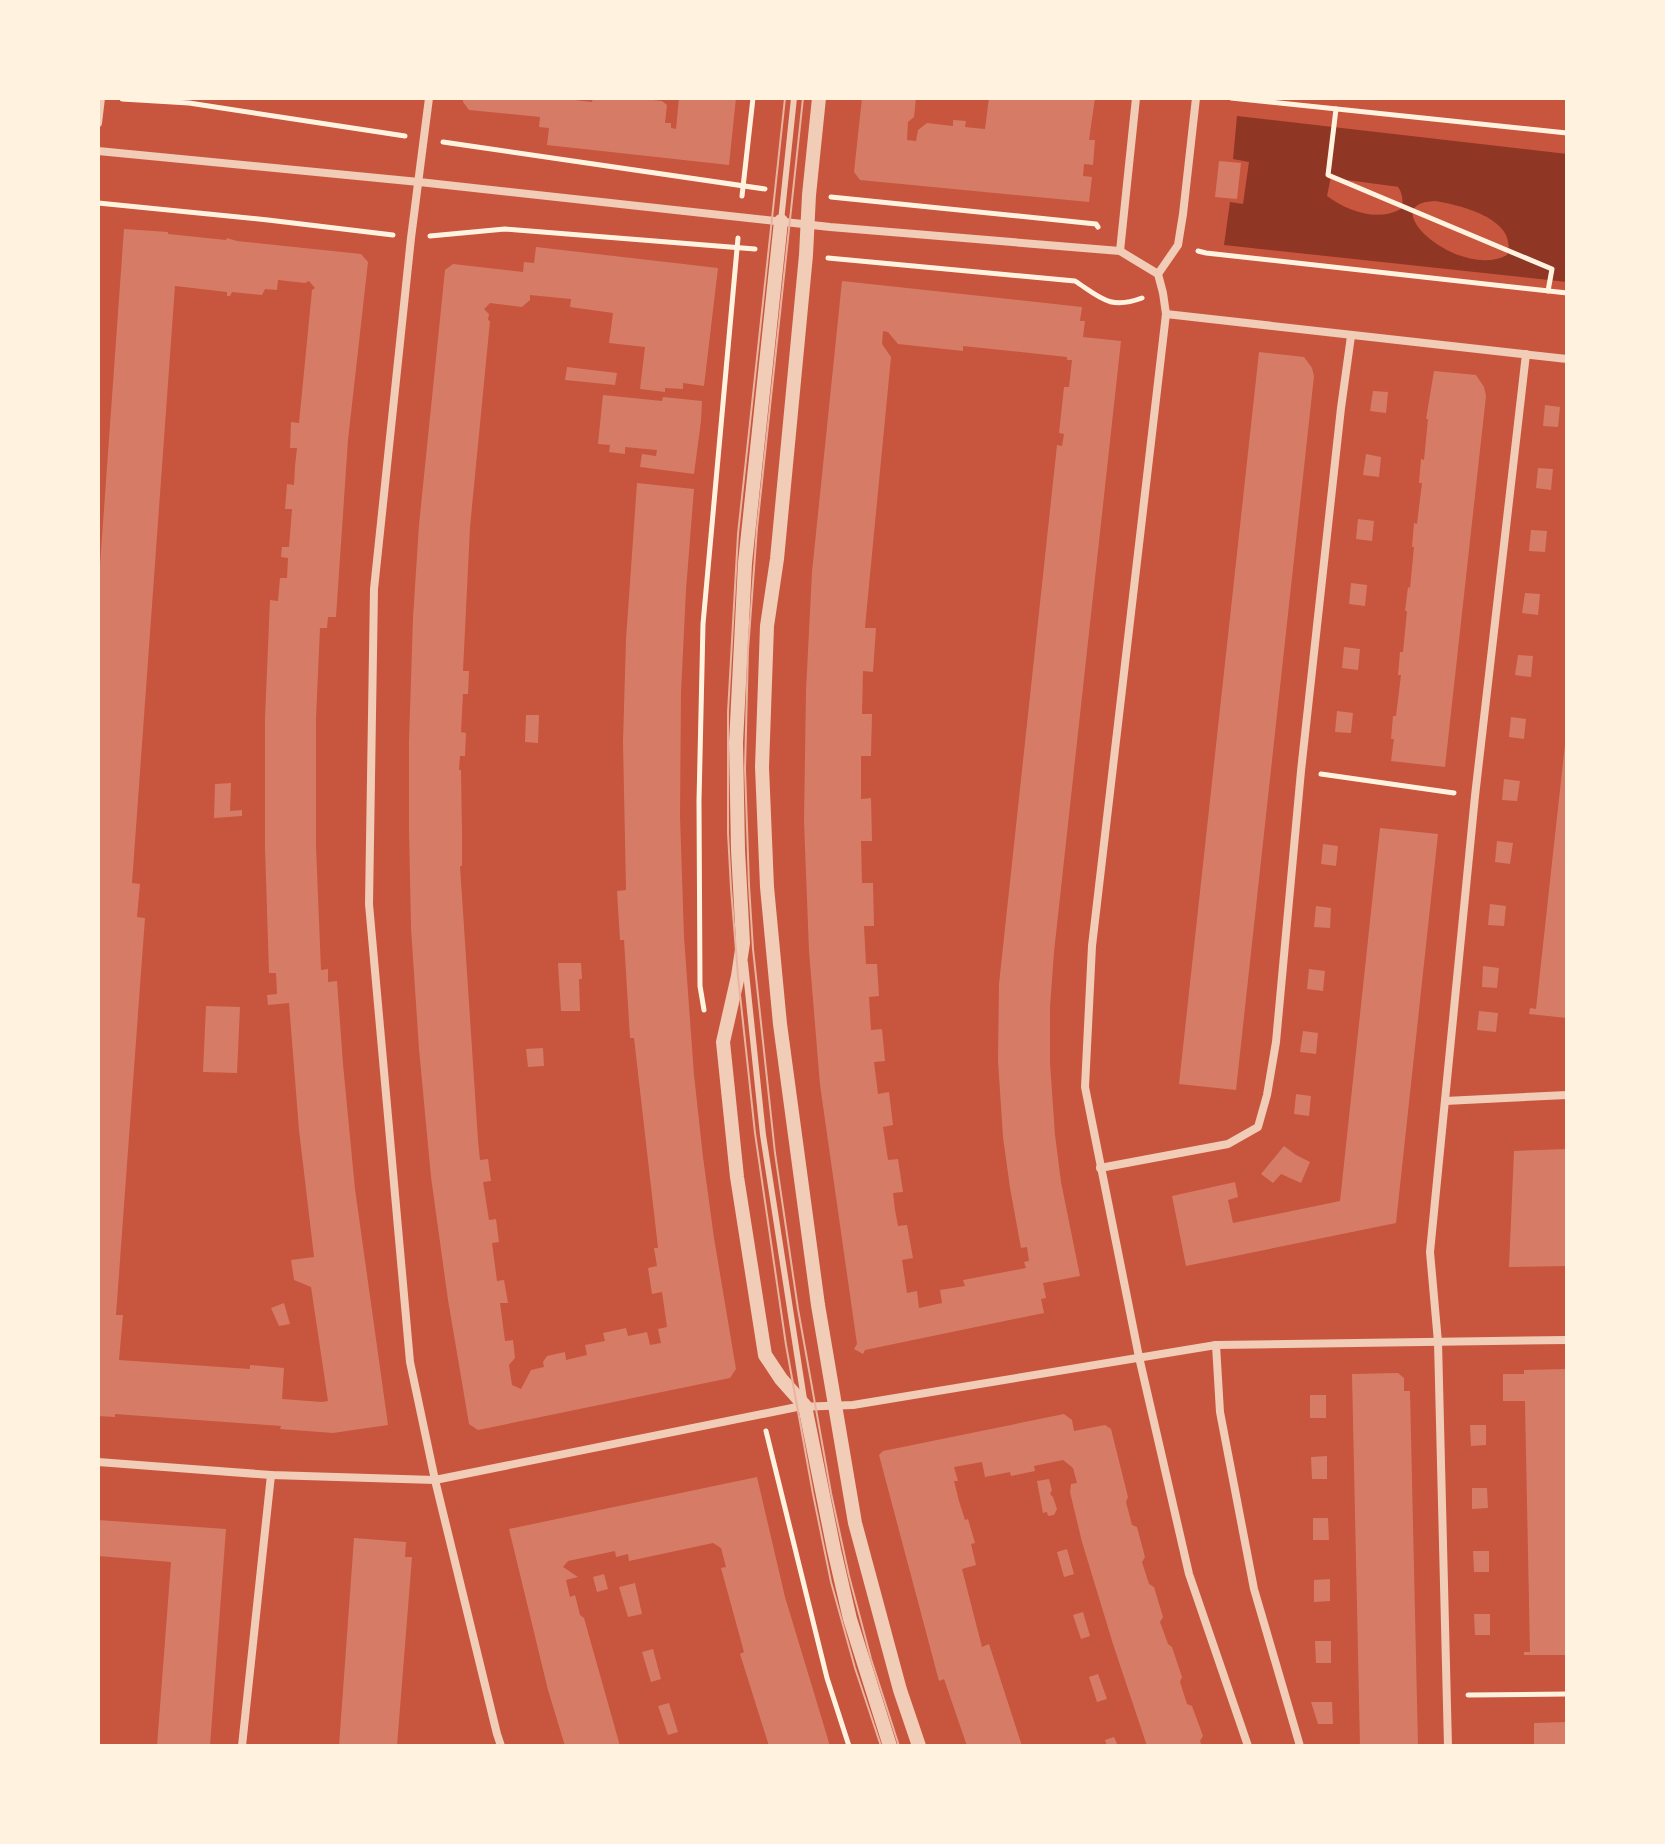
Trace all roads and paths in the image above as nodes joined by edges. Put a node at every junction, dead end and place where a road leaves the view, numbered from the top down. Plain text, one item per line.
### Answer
1 (101, 98) edge
2 (429, 98) edge
3 (794, 98) edge
4 (819, 98) edge
5 (1136, 98) edge
6 (1196, 98) edge
7 (1231, 98) edge
8 (1336, 109) junction
9 (98, 123) edge
10 (1567, 133) edge
11 (98, 151) edge
12 (419, 182) junction
13 (836, 183) dead end
14 (835, 197) junction
15 (781, 221) junction
16 (808, 224) junction
17 (830, 227) junction
18 (1103, 233) dead end
19 (1178, 245) junction
20 (737, 247) dead end
21 (778, 251) junction
22 (1120, 251) junction
23 (824, 271) dead end
24 (1158, 274) junction
25 (1548, 291) junction
26 (1567, 293) edge
27 (1166, 314) junction
28 (1351, 336) junction
29 (1526, 354) junction
30 (1567, 359) edge
31 (1301, 771) junction
32 (1475, 796) junction
33 (743, 943) junction
34 (1567, 1095) edge
35 (1445, 1101) junction
36 (1100, 1168) junction
37 (1567, 1340) edge
38 (1438, 1342) junction
39 (1216, 1345) junction
40 (1139, 1357) junction
41 (835, 1405) junction
42 (805, 1406) junction
43 (98, 1462) edge
44 (271, 1475) junction
45 (435, 1480) junction
46 (1567, 1694) edge
47 (1446, 1695) junction
48 (242, 1746) edge
49 (501, 1746) edge
50 (890, 1746) edge
51 (919, 1746) edge
52 (1248, 1746) edge
53 (1300, 1746) edge
54 (1448, 1746) edge

1 - 9 street
2 - 12 street
3 - 15 lane
4 - 16 street
5 - 22 street
6 - 19 street
7 - 8 path
8 - 10 path
8 - 25 path
11 - 12 street
12 - 15 street
12 - 45 street
13 - 14 path
14 - 17 path
14 - 18 path
15 - 16 street
15 - 21 street
16 - 17 street
16 - 41 street
17 - 22 street
19 - 24 street
19 - 25 path
20 - 21 path
21 - 33 street
22 - 24 street
23 - 24 path
24 - 27 street
25 - 26 path
27 - 28 street
27 - 36 street
28 - 29 street
28 - 31 street
29 - 30 street
29 - 32 street
31 - 32 path
31 - 36 street
32 - 35 street
33 - 42 lane
33 - 42 street
34 - 35 street
35 - 38 street
36 - 40 street
37 - 38 street
38 - 39 street
38 - 47 street
39 - 40 street
39 - 53 street
40 - 41 street
40 - 52 street
41 - 42 street
41 - 51 street
42 - 45 street
42 - 50 street
43 - 44 street
44 - 45 street
44 - 48 street
45 - 49 street
46 - 47 path
47 - 54 street

